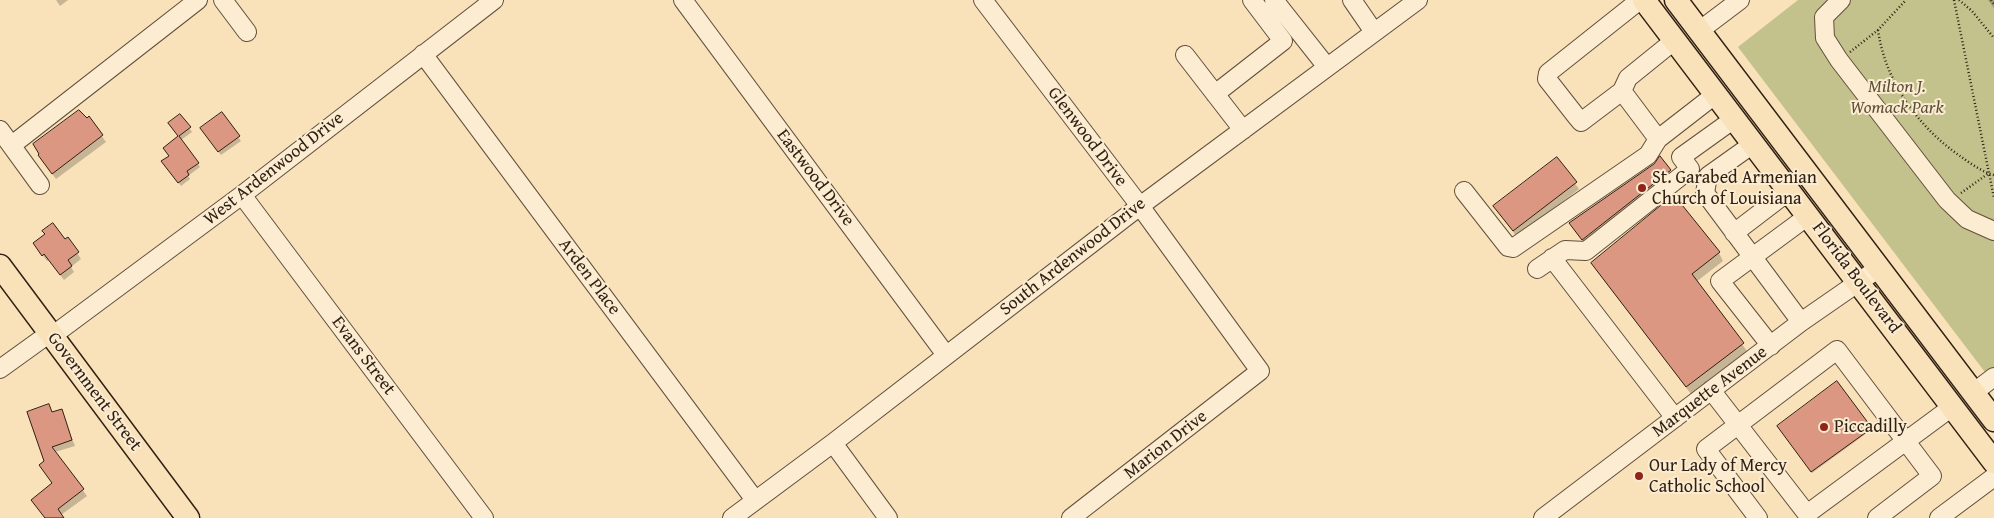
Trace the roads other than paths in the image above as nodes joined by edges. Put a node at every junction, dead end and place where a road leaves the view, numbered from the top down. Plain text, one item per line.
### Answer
1 (198, 0) edge
2 (223, 0) edge
3 (494, 0) edge
4 (683, 0) edge
5 (983, 0) edge
6 (1252, 0) edge
7 (1274, 0) edge
8 (1352, 0) edge
9 (1418, 0) edge
10 (1640, 0) edge
11 (1644, 0) edge
12 (1676, 0) edge
13 (1740, 0) edge
14 (1841, 0) edge
15 (1699, 31) junction
16 (247, 32) dead end
17 (1374, 32) junction
18 (1675, 40) junction
19 (423, 54) junction
20 (1185, 55) dead end
21 (1327, 67) junction
22 (1622, 91) junction
23 (1215, 94) junction
24 (1716, 94) junction
25 (1734, 119) junction
26 (0, 130) edge
27 (1243, 130) junction
28 (1661, 136) junction
29 (1753, 144) junction
30 (12, 146) junction
31 (1681, 157) junction
32 (40, 184) dead end
33 (1464, 191) dead end
34 (1790, 191) junction
35 (242, 195) junction
36 (1140, 206) junction
37 (1808, 216) junction
38 (1994, 231) edge
39 (1734, 232) junction
40 (1753, 257) junction
41 (1552, 258) junction
42 (0, 266) edge
43 (1878, 268) junction
44 (1536, 269) dead end
45 (1858, 282) junction
46 (1801, 322) junction
47 (51, 335) junction
48 (1771, 346) junction
49 (946, 355) junction
50 (0, 369) edge
51 (1260, 371) joint
52 (1994, 377) edge
53 (1711, 390) junction
54 (1973, 393) junction
55 (1952, 407) junction
56 (1675, 418) junction
57 (1994, 420) edge
58 (1738, 425) junction
59 (1907, 441) junction
60 (833, 443) junction
61 (1994, 462) edge
62 (1994, 477) edge
63 (755, 500) junction
64 (1808, 516) edge
65 (188, 518) edge
66 (484, 518) edge
67 (732, 518) edge
68 (888, 518) edge
69 (1071, 518) edge
70 (1543, 518) edge
71 (1758, 518) edge
72 (1877, 518) edge
73 (1939, 518) edge

1 - 30 street
2 - 16 street
3 - 19 street, West Ardenwood Drive
4 - 49 street, Eastwood Drive
5 - 36 street, Glenwood Drive
6 - 23 street
7 - 21 street
8 - 17 street
9 - 17 street, South Ardenwood Drive
10 - 22 street
11 - 18 main road, Florida Boulevard
12 - 15 main road, Florida Boulevard
13 - 15 street
14 - 38 street
15 - 43 main road, Florida Boulevard
17 - 21 street, South Ardenwood Drive
18 - 22 street
18 - 24 main road, Florida Boulevard
19 - 35 street, West Ardenwood Drive
19 - 63 street, Arden Place
20 - 23 street
21 - 27 street, South Ardenwood Drive
22 - 28 street
23 - 27 street
24 - 25 main road, Florida Boulevard
24 - 28 street
25 - 29 main road, Florida Boulevard
25 - 31 street
26 - 30 street
27 - 36 street, South Ardenwood Drive
28 - 31 street
28 - 33 street
29 - 34 main road, Florida Boulevard
29 - 39 street
30 - 32 street
31 - 41 street
34 - 37 main road, Florida Boulevard
34 - 39 street
35 - 47 street, West Ardenwood Drive
35 - 66 street, Evans Street
36 - 49 street, South Ardenwood Drive
36 - 51 street, Glenwood Drive
37 - 40 street
37 - 45 main road, Florida Boulevard
39 - 40 street
40 - 46 street
40 - 48 street
41 - 44 street
41 - 56 street
42 - 47 main road, Government Street
43 - 45 street, Marquette Avenue
43 - 54 main road, Florida Boulevard
45 - 46 street, Marquette Avenue
45 - 55 main road, Florida Boulevard
46 - 48 street, Marquette Avenue
47 - 50 street, West Ardenwood Drive
47 - 65 main road, Government Street
48 - 53 street, Marquette Avenue
49 - 60 street, South Ardenwood Drive
51 - 69 street, Marion Drive
52 - 54 street
53 - 56 street, Marquette Avenue
53 - 58 street
54 - 55 main road
54 - 57 main road, Florida Boulevard
55 - 59 street
55 - 61 main road, Florida Boulevard
56 - 70 street, Marquette Avenue
58 - 59 street
58 - 64 street
58 - 71 street
59 - 64 street
59 - 72 street
60 - 63 street, South Ardenwood Drive
60 - 68 street
62 - 73 street
63 - 67 street, South Ardenwood Drive

